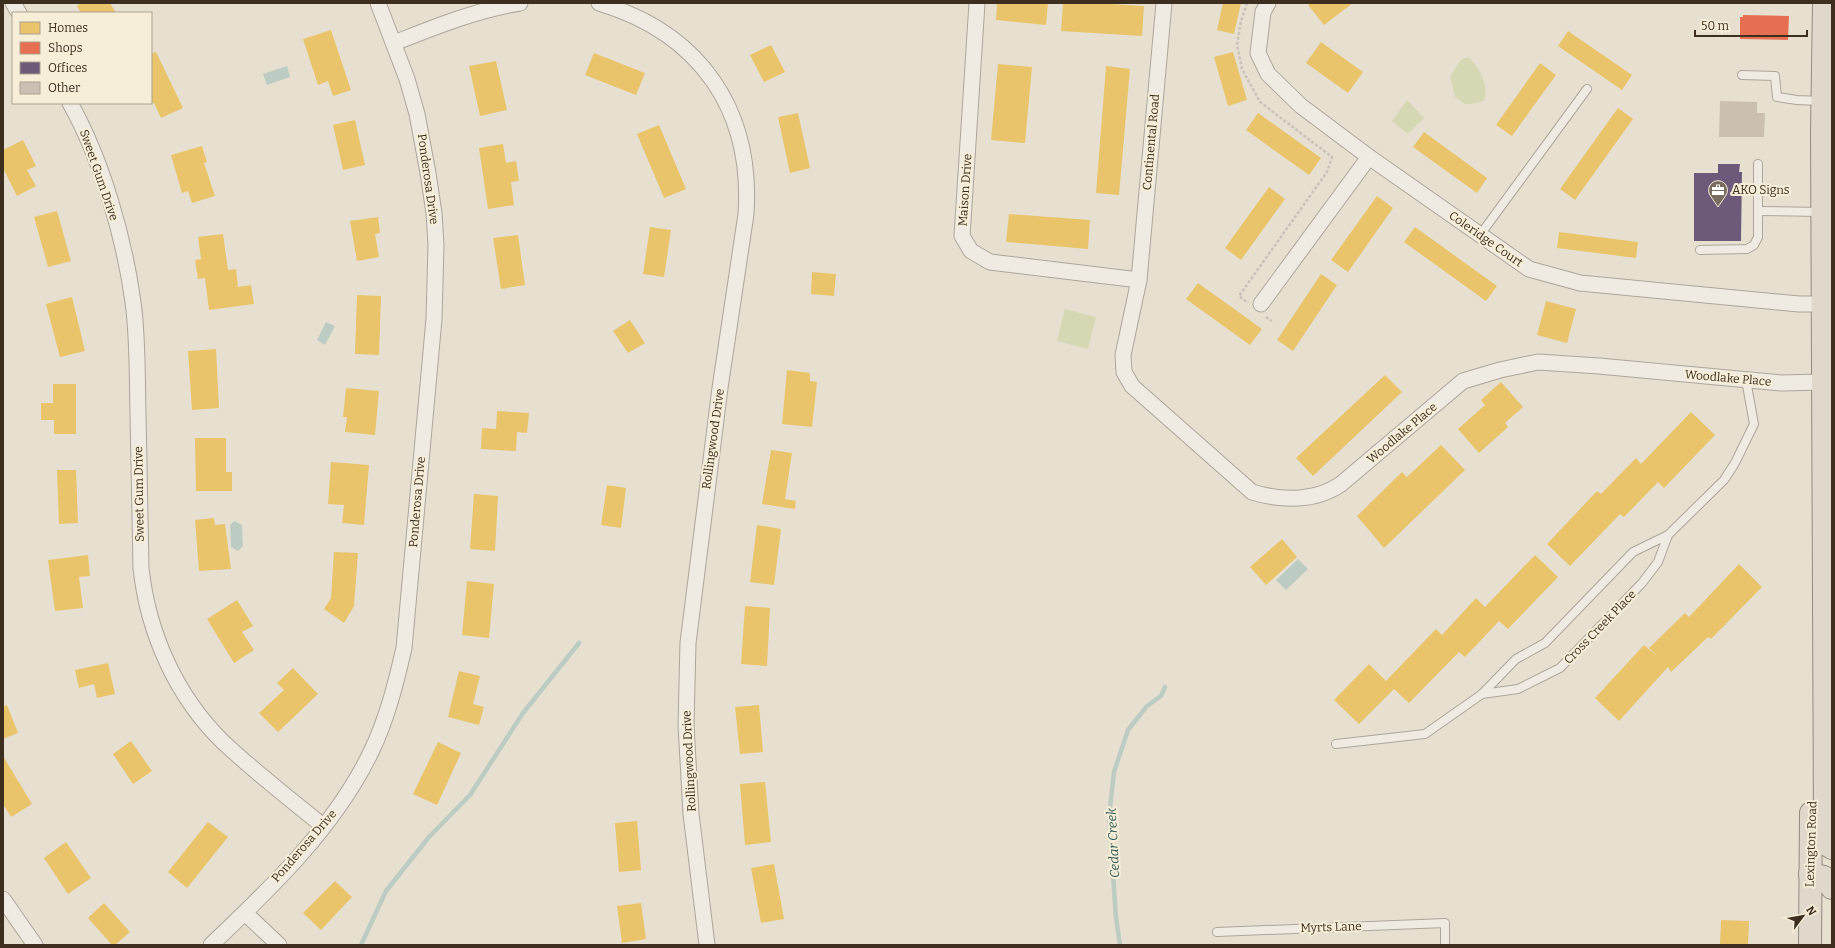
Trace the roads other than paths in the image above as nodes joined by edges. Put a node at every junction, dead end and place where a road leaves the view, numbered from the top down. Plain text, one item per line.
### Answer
1 (14, 3) edge
2 (378, 3) edge
3 (520, 3) edge
4 (599, 3) edge
5 (977, 3) edge
6 (1164, 3) edge
7 (1268, 3) edge
8 (1824, 3) edge
9 (18, 12) edge
10 (394, 43) junction
11 (1742, 75) dead end
12 (1587, 89) dead end
13 (1827, 100) edge
14 (71, 104) edge
15 (1369, 157) junction
16 (1758, 164) dead end
17 (1758, 211) junction
18 (1822, 212) junction
19 (1480, 235) junction
20 (1700, 250) dead end
21 (1139, 280) junction
22 (1823, 304) junction
23 (1258, 308) road end
24 (1827, 356) edge
25 (1746, 380) junction
26 (1822, 382) junction
27 (1668, 535) junction
28 (1828, 685) edge
29 (1482, 694) junction
30 (1336, 744) dead end
31 (1828, 780) edge
32 (323, 826) junction
33 (1832, 848) edge
34 (1810, 874) junction
35 (1832, 888) edge
36 (3, 899) edge
37 (245, 913) junction
38 (1217, 932) dead end
39 (35, 945) edge
40 (211, 945) edge
41 (279, 945) edge
42 (707, 945) edge
43 (1444, 945) edge
44 (1810, 945) edge

1 - 9 street
2 - 10 street, Ponderosa Drive
3 - 10 street
4 - 42 street, Rollingwood Drive
5 - 21 street, Maison Drive
6 - 21 street, Continental Road
7 - 15 street, Coleridge Court
8 - 13 highway, Lexington Road
10 - 32 street, Ponderosa Drive
11 - 13 lane
12 - 19 lane
13 - 18 highway, Lexington Road
14 - 32 street, Sweet Gum Drive
15 - 19 street, Coleridge Court
15 - 23 street
16 - 17 lane
17 - 18 lane
17 - 20 lane
18 - 22 highway, Lexington Road
19 - 22 street, Coleridge Court
21 - 25 street, Woodlake Place
22 - 24 highway, Lexington Road
24 - 26 highway, Lexington Road
25 - 26 street, Woodlake Place
25 - 27 lane, Cross Creek Place
26 - 28 highway, Lexington Road
27 - 29 lane, Cross Creek Place
27 - 29 lane, Cross Creek Place
28 - 31 highway, Lexington Road
29 - 30 lane, Cross Creek Place
31 - 33 highway
31 - 34 highway, Lexington Road
32 - 37 street, Ponderosa Drive
34 - 35 highway
34 - 44 highway, Lexington Road
36 - 39 street
37 - 40 street, Ponderosa Drive
37 - 41 street
38 - 43 lane, Myrts Lane

